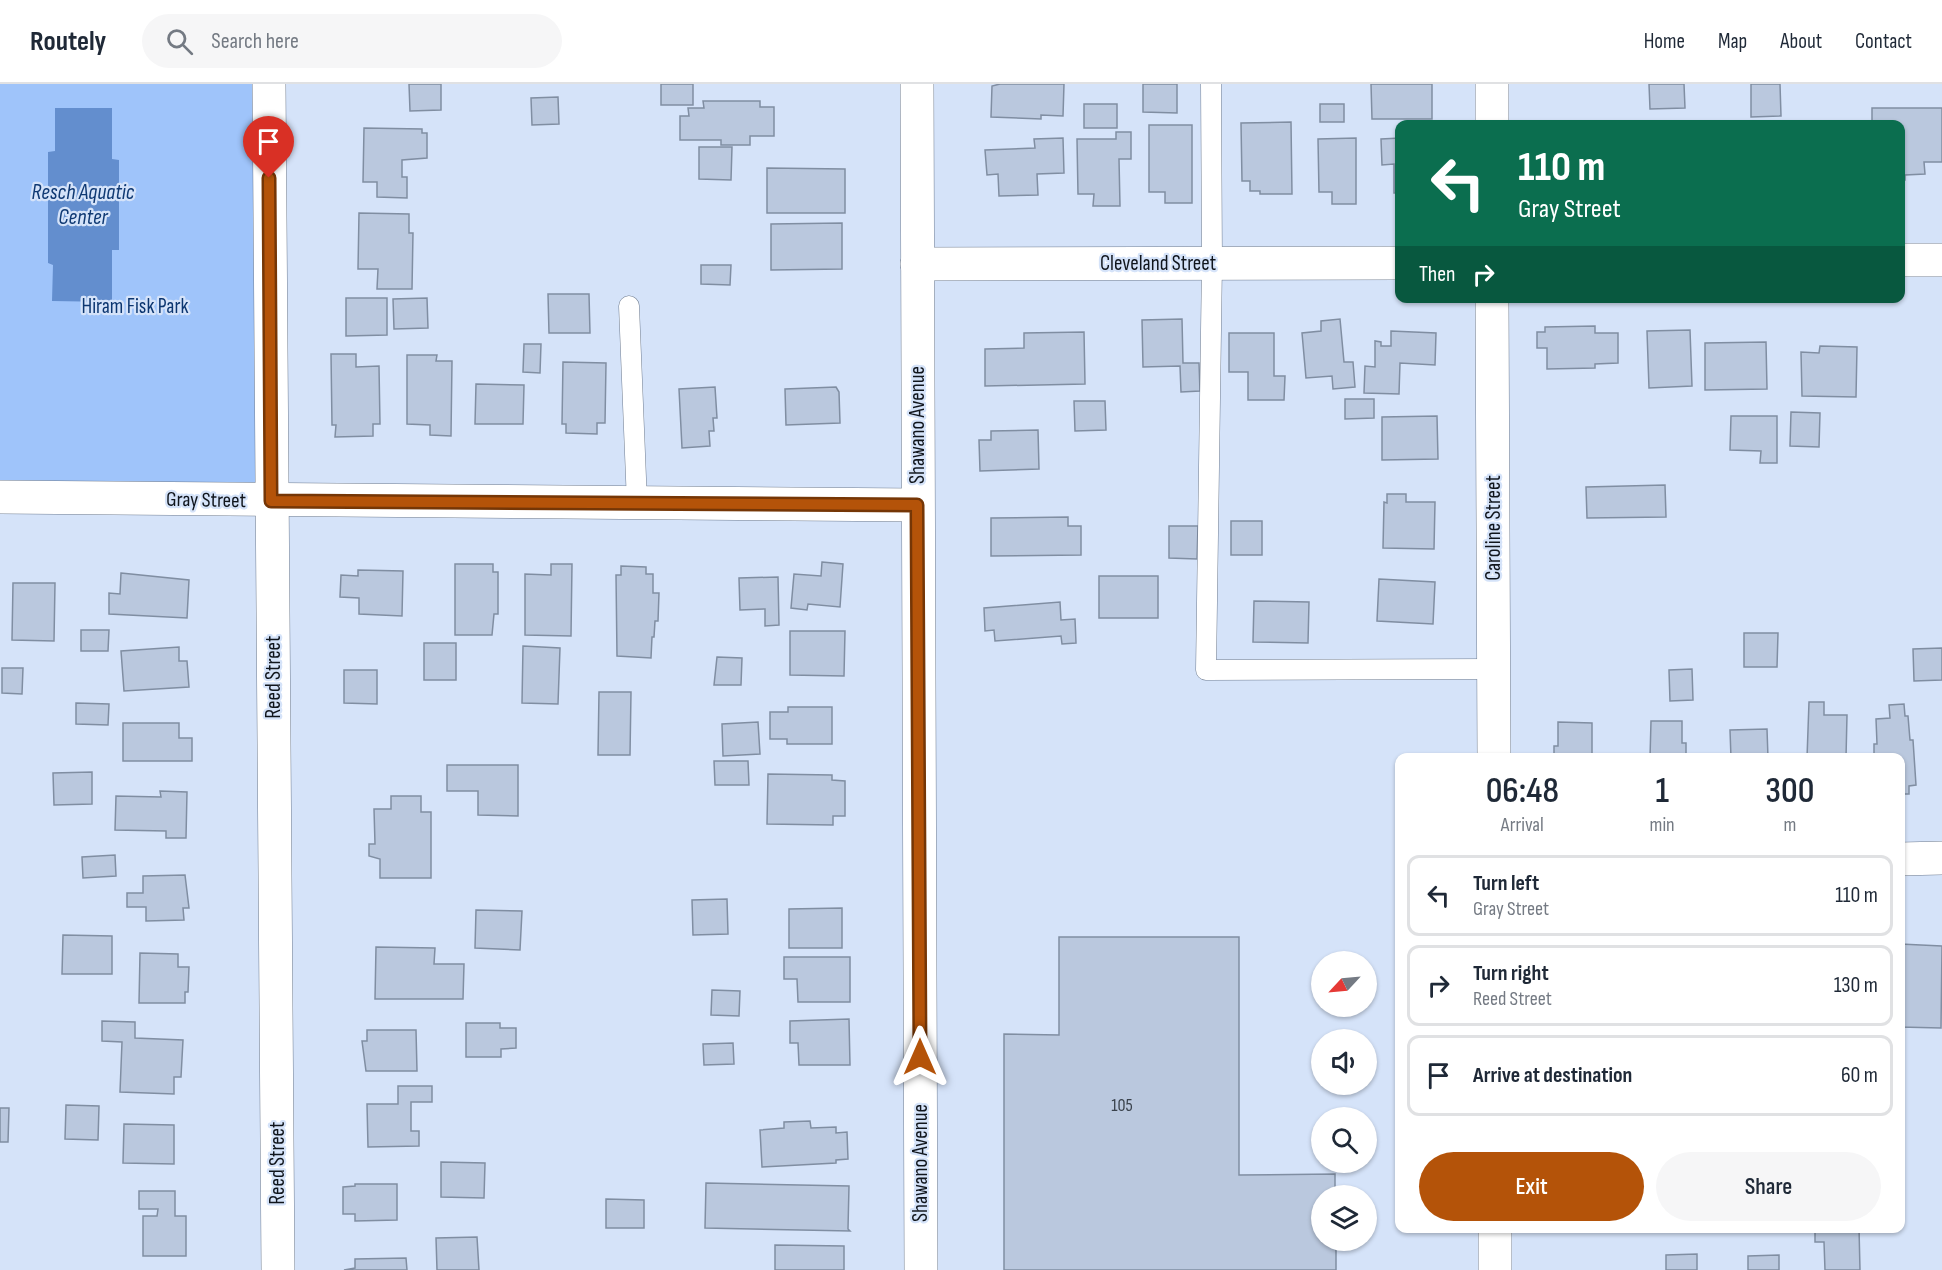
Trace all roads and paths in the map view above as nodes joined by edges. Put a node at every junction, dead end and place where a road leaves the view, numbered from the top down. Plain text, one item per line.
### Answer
1 (268, 84) edge
2 (917, 84) edge
3 (1211, 84) edge
4 (1492, 84) edge
5 (1492, 120) edge
6 (1905, 260) edge
7 (1942, 260) edge
8 (1395, 262) edge
9 (1212, 263) junction
10 (917, 264) junction
11 (1492, 303) edge
12 (629, 306) dead end
13 (0, 497) edge
14 (271, 501) junction
15 (637, 503) junction
16 (917, 505) junction
17 (1493, 669) junction
18 (1494, 753) edge
19 (1942, 858) edge
20 (1905, 859) edge
21 (1495, 1233) edge
22 (278, 1270) edge
23 (921, 1270) edge
24 (1495, 1270) edge

1 - 14 street, Reed Street
2 - 10 street, Shawano Avenue
3 - 9 lane
4 - 5 street
6 - 7 street
8 - 9 street, Cleveland Street
9 - 10 street, Cleveland Street
9 - 17 lane
10 - 16 street, Shawano Avenue
11 - 17 street, Caroline Street
12 - 15 lane
13 - 14 street, Gray Street
14 - 15 street, Gray Street
14 - 22 street, Reed Street
15 - 16 street, Gray Street
16 - 23 street, Shawano Avenue
17 - 18 street, Caroline Street
19 - 20 street
21 - 24 street

